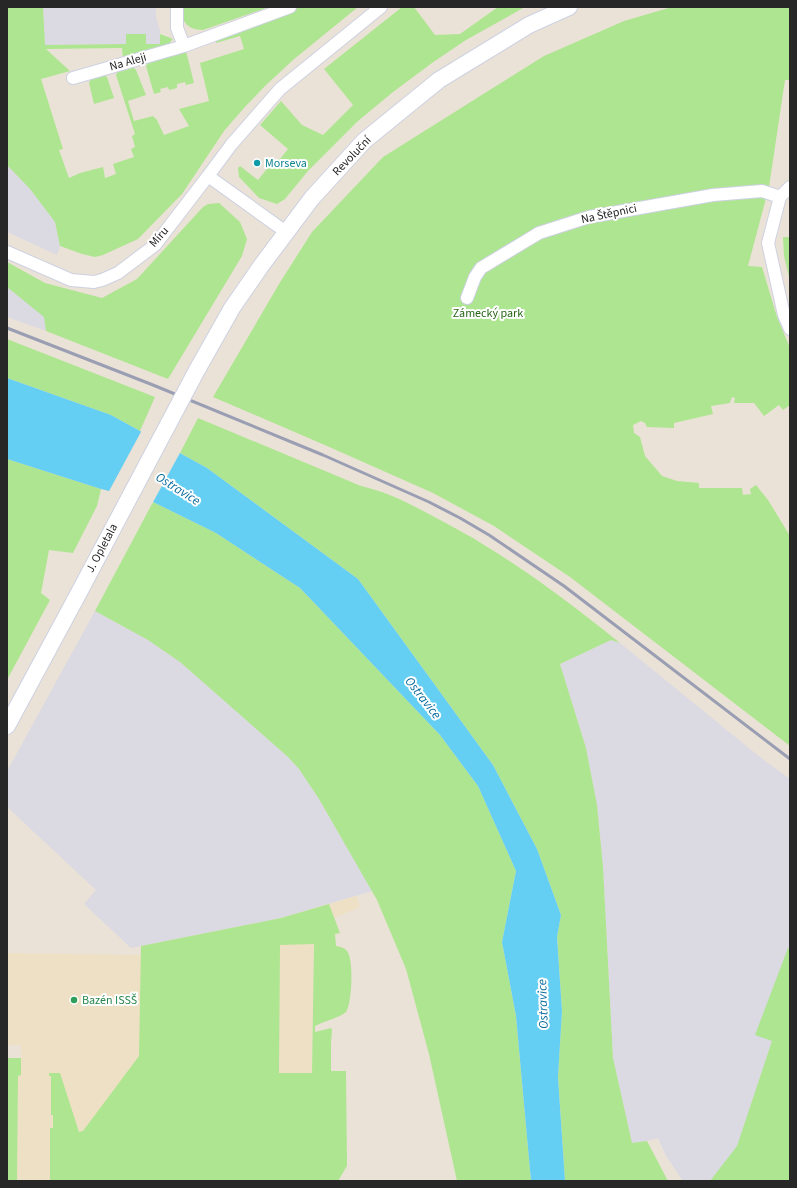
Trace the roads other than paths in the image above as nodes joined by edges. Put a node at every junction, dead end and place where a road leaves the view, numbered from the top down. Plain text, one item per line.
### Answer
1 (178, 7) edge
2 (290, 7) edge
3 (381, 7) edge
4 (569, 7) edge
5 (184, 46) junction
6 (73, 78) dead end
7 (208, 176) junction
8 (790, 187) edge
9 (780, 197) junction
10 (286, 232) junction
11 (7, 252) edge
12 (467, 298) dead end
13 (790, 329) edge
14 (197, 370) joint
15 (7, 726) edge

1 - 5 street
2 - 5 street, Na Aleji
3 - 7 street
4 - 10 main road, Revoluční
5 - 6 street, Na Aleji
7 - 10 street
7 - 11 street, Míru
8 - 9 street
9 - 12 street, Na Štěpnici
9 - 13 street
10 - 14 main road, Revoluční
14 - 15 main road, J. Opletala, bridge

